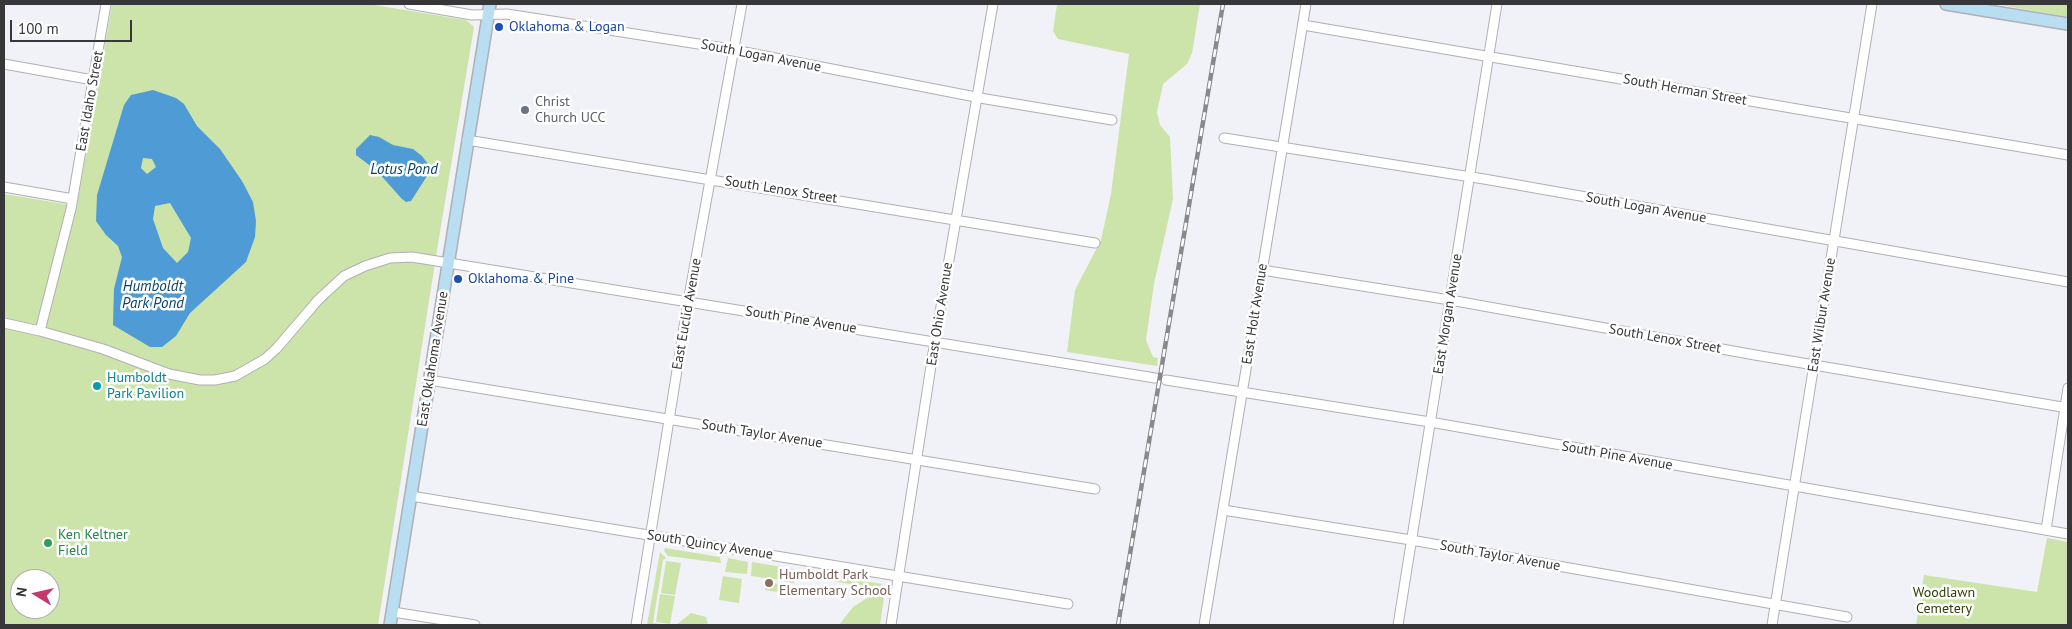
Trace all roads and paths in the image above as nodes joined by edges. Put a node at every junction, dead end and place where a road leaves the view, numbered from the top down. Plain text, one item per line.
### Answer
1 (106, 4) edge
2 (409, 4) edge
3 (742, 4) edge
4 (993, 4) edge
5 (1306, 4) edge
6 (1497, 4) edge
7 (1872, 4) edge
8 (1946, 4) edge
9 (489, 9) edge
10 (2068, 24) edge
11 (1303, 25) junction
12 (734, 50) junction
13 (1489, 56) junction
14 (4, 64) edge
15 (93, 80) junction
16 (977, 98) junction
17 (1853, 119) junction
18 (1112, 120) dead end
19 (1224, 138) dead end
20 (468, 140) junction
21 (1282, 147) junction
22 (2068, 155) edge
23 (1470, 177) junction
24 (710, 179) junction
25 (4, 187) edge
26 (73, 199) junction
27 (956, 219) junction
28 (1834, 242) junction
29 (1095, 243) dead end
30 (448, 262) junction
31 (1262, 270) junction
32 (2068, 282) edge
33 (1450, 300) junction
34 (688, 302) junction
35 (4, 323) edge
36 (40, 330) junction
37 (935, 342) junction
38 (1814, 364) junction
39 (1155, 378) dead end
40 (429, 380) junction
41 (1166, 380) dead end
42 (2068, 388) edge
43 (1242, 392) junction
44 (2067, 407) edge
45 (669, 419) junction
46 (1430, 422) junction
47 (917, 460) junction
48 (1795, 488) junction
49 (1095, 489) dead end
50 (411, 496) junction
51 (1223, 510) junction
52 (2046, 530) junction
53 (2068, 534) edge
54 (650, 535) junction
55 (1412, 540) junction
56 (898, 576) junction
57 (1068, 604) dead end
58 (1776, 605) junction
59 (393, 612) junction
60 (1847, 617) dead end
61 (390, 625) edge
62 (475, 625) edge
63 (636, 625) edge
64 (890, 625) edge
65 (1204, 625) edge
66 (1398, 625) edge
67 (1772, 625) edge

1 - 15 street, East Idaho Street
2 - 9 street, South Logan Avenue
3 - 12 street, East Euclid Avenue
4 - 16 street, East Ohio Avenue
5 - 11 street, East Holt Avenue
6 - 13 street, East Morgan Avenue
7 - 17 street, East Wilbur Avenue
8 - 10 main road
9 - 12 street, South Logan Avenue
9 - 20 main road, East Oklahoma Avenue
11 - 13 street, South Herman Street
11 - 21 street, East Holt Avenue
12 - 16 street, South Logan Avenue
12 - 24 street, East Euclid Avenue
13 - 17 street, South Herman Street
13 - 23 street, East Morgan Avenue
14 - 15 street
15 - 26 street, East Idaho Street
16 - 18 street, South Logan Avenue
16 - 27 street, East Ohio Avenue
17 - 22 street, South Herman Street
17 - 28 street, East Wilbur Avenue
19 - 21 street, South Logan Avenue
20 - 24 street, South Lenox Street
20 - 30 main road, East Oklahoma Avenue
21 - 23 street, South Logan Avenue
21 - 31 street, East Holt Avenue
23 - 28 street, South Logan Avenue
23 - 33 street, East Morgan Avenue
24 - 27 street, South Lenox Street
24 - 34 street, East Euclid Avenue
25 - 26 street
26 - 36 street, East Idaho Street
27 - 29 street, South Lenox Street
27 - 37 street, East Ohio Avenue
28 - 32 street, South Logan Avenue
28 - 38 street, East Wilbur Avenue
30 - 34 street, South Pine Avenue
30 - 36 street, South Pine Avenue
30 - 40 main road, East Oklahoma Avenue
31 - 33 street, South Lenox Street
31 - 43 street, East Holt Avenue
33 - 38 street, South Lenox Street
33 - 46 street, East Morgan Avenue
34 - 37 street, South Pine Avenue
34 - 45 street, East Euclid Avenue
35 - 36 street, South Pine Avenue
37 - 39 street, South Pine Avenue
37 - 47 street, East Ohio Avenue
38 - 44 street, South Lenox Street
38 - 48 street, East Wilbur Avenue
40 - 45 street, South Taylor Avenue
40 - 50 main road, East Oklahoma Avenue
41 - 43 street, South Pine Avenue
42 - 44 street
43 - 46 street, South Pine Avenue
43 - 51 street, East Holt Avenue
44 - 52 street
45 - 47 street, South Taylor Avenue
45 - 54 street, East Euclid Avenue
46 - 48 street, South Pine Avenue
46 - 55 street, East Morgan Avenue
47 - 49 street, South Taylor Avenue
47 - 56 street, East Ohio Avenue
48 - 52 street, South Pine Avenue
48 - 58 street, East Wilbur Avenue
50 - 54 street, South Quincy Avenue
50 - 59 main road, East Oklahoma Avenue
51 - 55 street, South Taylor Avenue
51 - 65 street, East Holt Avenue
52 - 53 street, South Pine Avenue
54 - 56 street, South Quincy Avenue
54 - 63 street, East Euclid Avenue
55 - 58 street, South Taylor Avenue
55 - 66 street, East Morgan Avenue
56 - 57 street, South Quincy Avenue
56 - 64 street, East Ohio Avenue
58 - 60 street, South Taylor Avenue
58 - 67 street, East Wilbur Avenue
59 - 61 main road, East Oklahoma Avenue
59 - 62 street

